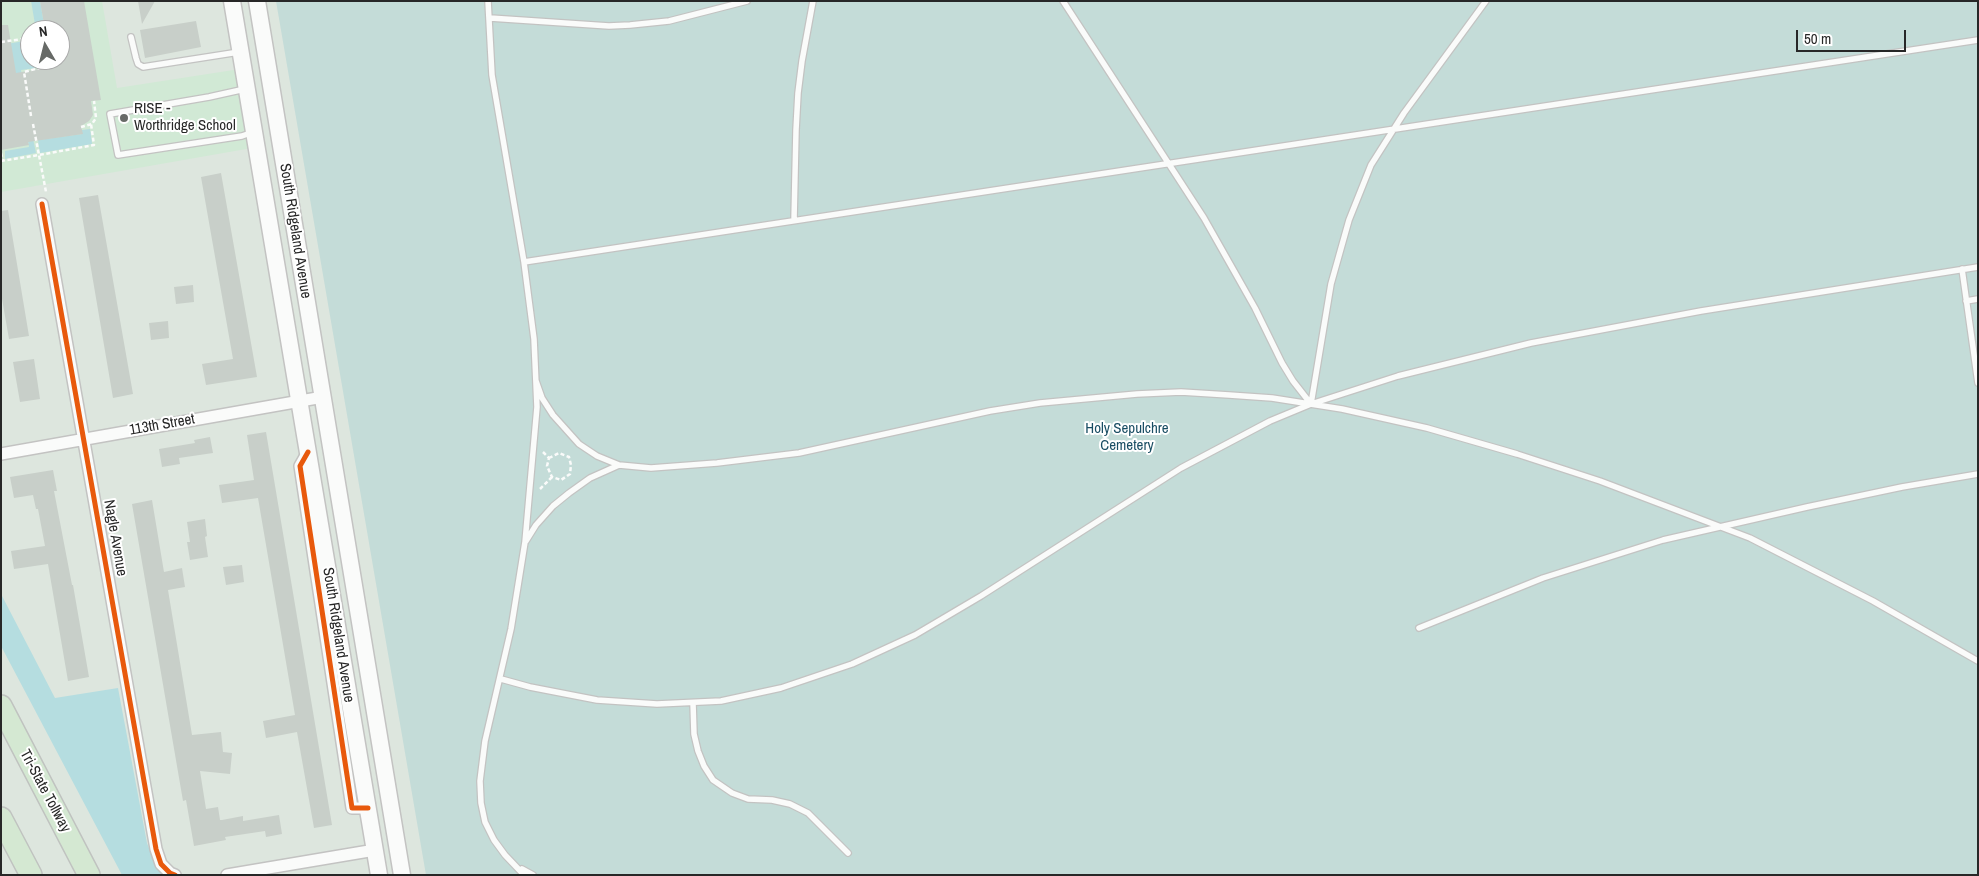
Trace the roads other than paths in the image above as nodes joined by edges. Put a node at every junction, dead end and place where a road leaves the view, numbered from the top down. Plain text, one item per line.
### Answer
1 (232, 1) edge
2 (257, 1) edge
3 (488, 1) edge
4 (747, 1) edge
5 (813, 1) edge
6 (1063, 1) edge
7 (1486, 1) edge
8 (490, 18) junction
9 (131, 37) dead end
10 (1978, 40) edge
11 (241, 51) junction
12 (247, 89) junction
13 (1394, 128) junction
14 (254, 131) junction
15 (1169, 162) junction
16 (44, 199) road end
17 (794, 220) junction
18 (524, 262) junction
19 (1978, 267) edge
20 (1962, 269) junction
21 (1978, 299) edge
22 (1966, 301) junction
23 (536, 381) junction
24 (1978, 383) edge
25 (323, 397) junction
26 (299, 401) junction
27 (1311, 404) junction
28 (84, 438) junction
29 (1, 454) edge
30 (619, 465) junction
31 (1978, 474) edge
32 (1719, 526) junction
33 (525, 542) junction
34 (1419, 628) dead end
35 (1978, 661) edge
36 (500, 679) junction
37 (693, 703) junction
38 (1, 706) edge
39 (1, 818) edge
40 (375, 850) junction
41 (848, 852) dead end
42 (518, 867) junction
43 (173, 874) edge
44 (31, 875) edge
45 (89, 875) edge
46 (227, 875) edge
47 (379, 875) edge
48 (402, 875) edge
49 (524, 875) edge
50 (533, 875) edge

1 - 11 main road, South Ridgeland Avenue
2 - 25 main road, South Ridgeland Avenue
3 - 8 lane
4 - 8 lane
5 - 17 lane
6 - 15 lane
7 - 13 lane
8 - 18 lane
9 - 11 lane
10 - 13 lane
11 - 12 main road, South Ridgeland Avenue
12 - 14 main road, South Ridgeland Avenue
12 - 14 lane
13 - 15 lane
13 - 27 lane
14 - 26 main road, South Ridgeland Avenue
15 - 17 lane
15 - 27 lane
16 - 28 street, Nagle Avenue
17 - 18 lane
18 - 23 lane
19 - 20 lane
20 - 22 lane
20 - 27 lane
21 - 22 lane
22 - 24 lane
23 - 30 lane
23 - 33 lane
25 - 26 street, 113th Street
25 - 48 main road, South Ridgeland Avenue
26 - 28 street, 113th Street
26 - 40 main road, South Ridgeland Avenue
27 - 30 lane
27 - 32 lane
27 - 37 lane
28 - 29 street, 113th Street
28 - 43 street, Nagle Avenue
30 - 33 lane
31 - 32 lane
32 - 34 lane
32 - 35 lane
33 - 36 lane
36 - 37 lane
36 - 42 lane
37 - 41 lane
38 - 45 highway, Tri-State Tollway
39 - 44 highway
40 - 46 street
40 - 47 main road, South Ridgeland Avenue
42 - 49 lane
42 - 50 lane

